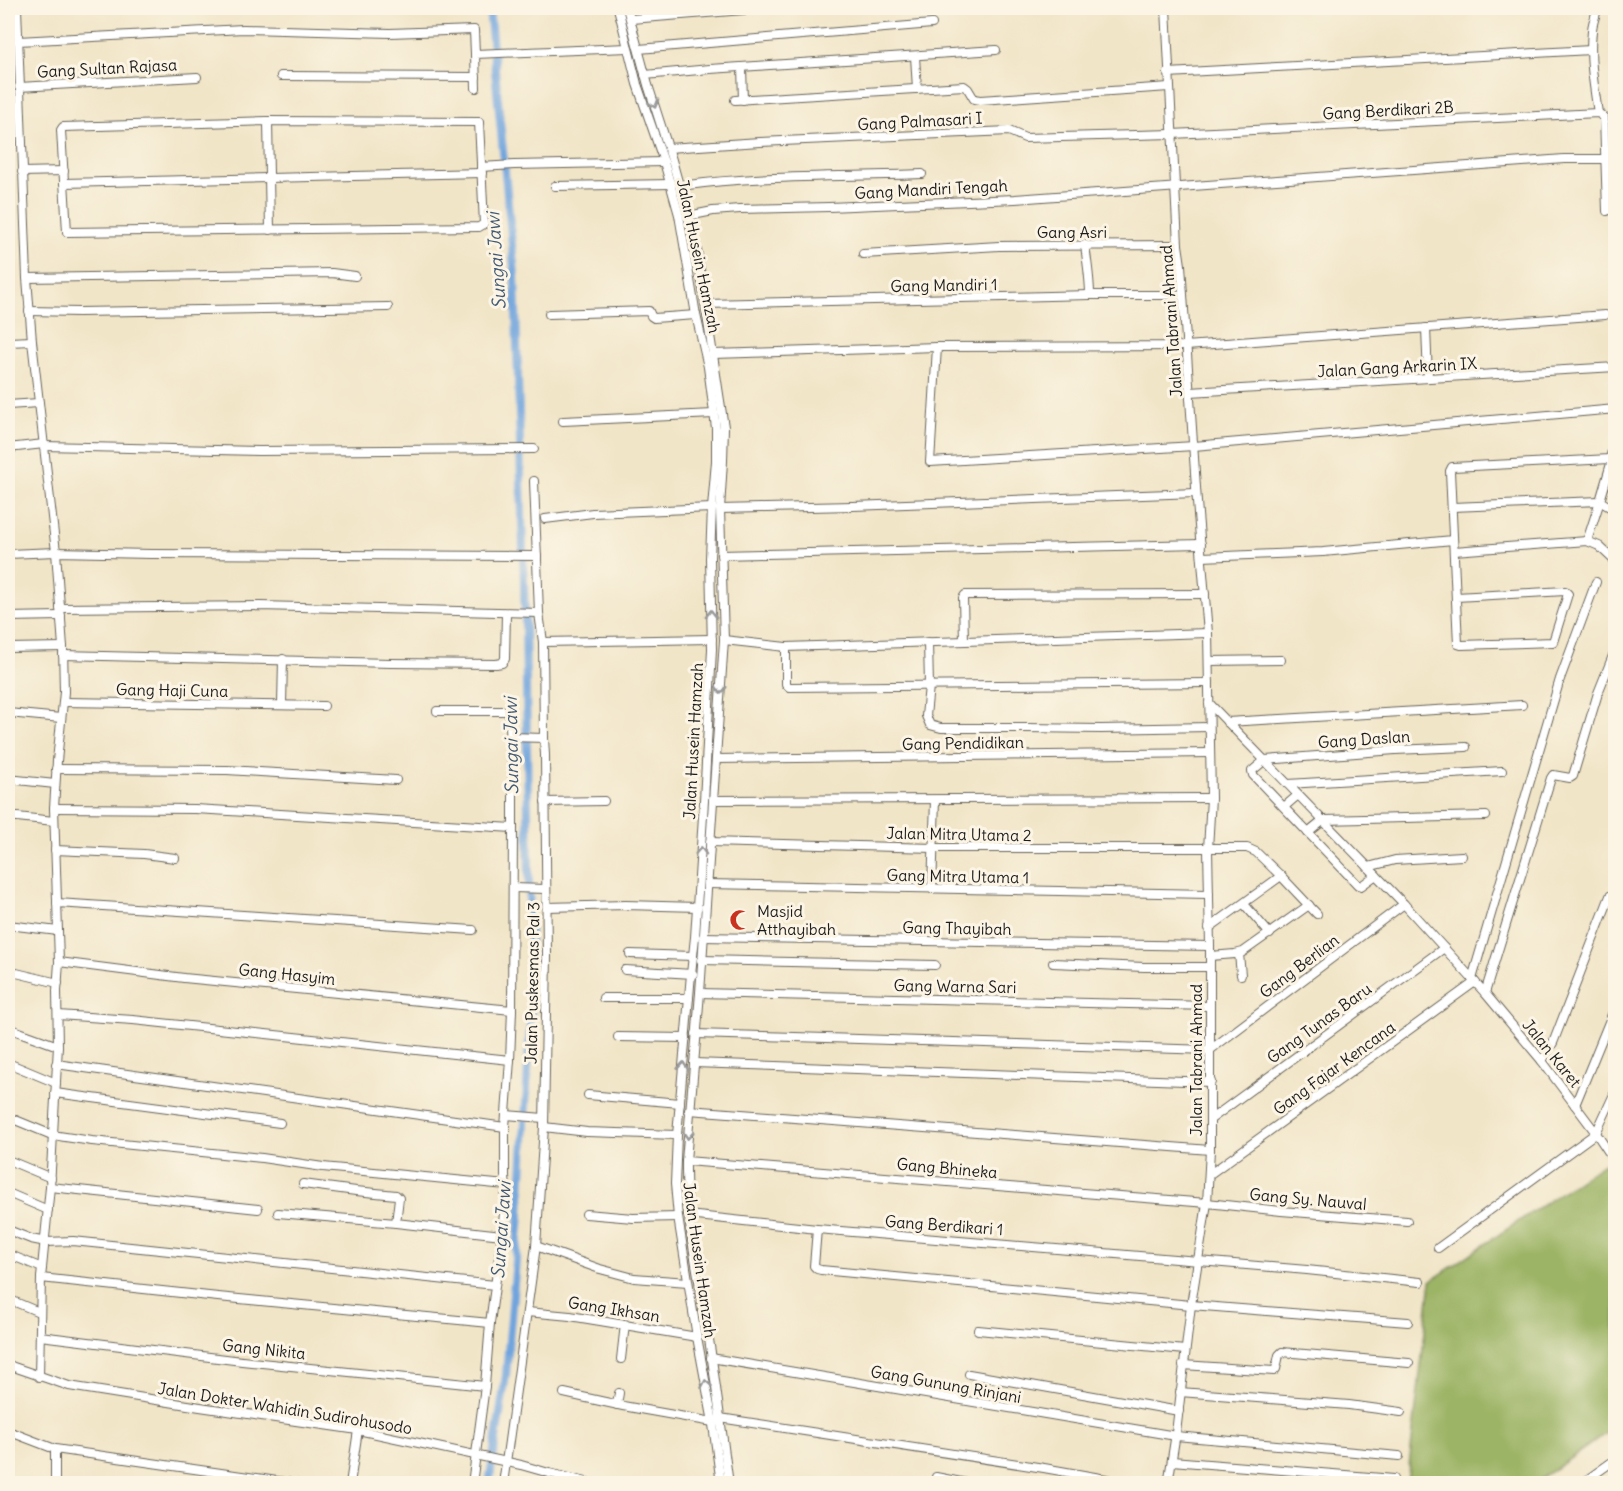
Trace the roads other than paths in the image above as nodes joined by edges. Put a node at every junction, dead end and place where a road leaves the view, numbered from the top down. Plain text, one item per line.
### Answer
1 (17, 8) edge
2 (618, 8) edge
3 (627, 8) edge
4 (769, 8) edge
5 (1166, 8) edge
6 (1597, 8) edge
7 (631, 19) junction
8 (932, 24) dead end
9 (18, 41) junction
10 (628, 48) junction
11 (639, 49) junction
12 (996, 50) dead end
13 (1591, 50) junction
14 (475, 54) junction
15 (915, 56) junction
16 (742, 67) junction
17 (1168, 73) junction
18 (645, 75) junction
19 (197, 76) dead end
20 (281, 76) dead end
21 (476, 76) junction
22 (648, 85) junction
23 (19, 87) junction
24 (1169, 87) junction
25 (476, 88) dead end
26 (639, 88) junction
27 (917, 89) junction
28 (1601, 115) junction
29 (268, 120) junction
30 (1172, 134) junction
31 (668, 148) junction
32 (1606, 159) junction
33 (1616, 159) edge
34 (664, 162) junction
35 (481, 170) junction
36 (63, 171) junction
37 (22, 172) junction
38 (922, 174) dead end
39 (268, 179) junction
40 (64, 183) junction
41 (671, 184) junction
42 (555, 186) dead end
43 (680, 186) junction
44 (1176, 187) junction
45 (1611, 193) edge
46 (1606, 211) dead end
47 (688, 216) junction
48 (270, 230) junction
49 (1085, 245) junction
50 (1178, 245) junction
51 (863, 254) dead end
52 (355, 276) dead end
53 (27, 278) junction
54 (1090, 295) junction
55 (1182, 295) junction
56 (706, 304) junction
57 (388, 307) dead end
58 (29, 311) junction
59 (549, 314) dead end
60 (696, 315) junction
61 (1605, 315) dead end
62 (1426, 328) junction
63 (711, 339) junction
64 (32, 341) junction
65 (702, 341) junction
66 (8, 342) edge
67 (1186, 346) junction
68 (937, 347) junction
69 (714, 354) junction
70 (1616, 367) edge
71 (1428, 378) junction
72 (1190, 392) junction
73 (39, 403) junction
74 (8, 405) edge
75 (1616, 409) edge
76 (714, 414) junction
77 (563, 421) dead end
78 (1616, 434) edge
79 (44, 445) junction
80 (1194, 446) junction
81 (8, 448) edge
82 (530, 450) dead end
83 (1612, 460) edge
84 (534, 481) dead end
85 (1605, 483) junction
86 (1616, 489) edge
87 (1197, 493) junction
88 (1600, 501) junction
89 (1452, 507) junction
90 (716, 508) junction
91 (1616, 511) edge
92 (545, 519) dead end
93 (1452, 540) junction
94 (1587, 541) junction
95 (1201, 544) junction
96 (1454, 551) junction
97 (56, 552) junction
98 (8, 554) edge
99 (721, 555) junction
100 (533, 556) junction
101 (1202, 557) junction
102 (1616, 562) edge
103 (1596, 582) dead end
104 (1205, 594) junction
105 (1456, 597) junction
106 (61, 612) junction
107 (509, 613) junction
108 (536, 613) junction
109 (8, 617) edge
110 (1209, 633) junction
111 (712, 639) junction
112 (724, 640) junction
113 (964, 641) junction
114 (543, 642) junction
115 (928, 642) junction
116 (786, 647) junction
117 (8, 648) edge
118 (1616, 648) edge
119 (63, 651) junction
120 (283, 660) junction
121 (1281, 660) dead end
122 (1209, 661) junction
123 (1209, 683) junction
124 (929, 686) junction
125 (63, 702) junction
126 (1209, 703) junction
127 (282, 705) junction
128 (1522, 705) dead end
129 (324, 706) dead end
130 (437, 711) dead end
131 (8, 713) edge
132 (61, 718) junction
133 (1227, 722) junction
134 (1209, 727) junction
135 (513, 738) junction
136 (544, 738) junction
137 (1466, 747) dead end
138 (1210, 753) junction
139 (717, 759) junction
140 (1264, 760) junction
141 (56, 769) junction
142 (1502, 771) dead end
143 (8, 779) edge
144 (396, 780) dead end
145 (709, 782) junction
146 (55, 784) junction
147 (1288, 784) junction
148 (1298, 795) junction
149 (1211, 798) junction
150 (713, 800) junction
151 (935, 800) junction
152 (604, 801) dead end
153 (545, 802) junction
154 (1284, 807) junction
155 (54, 808) junction
156 (8, 816) edge
157 (1486, 816) dead end
158 (1324, 820) junction
159 (54, 821) junction
160 (513, 828) junction
161 (1308, 833) junction
162 (710, 842) junction
163 (933, 848) junction
164 (1208, 849) junction
165 (55, 850) junction
166 (1462, 856) dead end
167 (175, 858) dead end
168 (1368, 867) junction
169 (1376, 875) junction
170 (1281, 876) junction
171 (707, 884) junction
172 (516, 888) junction
173 (1616, 888) edge
174 (543, 889) junction
175 (932, 889) junction
176 (1209, 894) junction
177 (57, 903) junction
178 (1244, 904) junction
179 (1404, 904) junction
180 (1310, 905) junction
181 (547, 907) junction
182 (698, 907) junction
183 (1317, 914) dead end
184 (8, 925) edge
185 (1209, 928) junction
186 (473, 930) dead end
187 (58, 931) junction
188 (1270, 934) junction
189 (703, 937) junction
190 (1210, 946) junction
191 (1444, 948) junction
192 (630, 954) dead end
193 (1239, 954) junction
194 (693, 956) junction
195 (1210, 956) junction
196 (701, 960) junction
197 (59, 962) junction
198 (1053, 963) dead end
199 (935, 965) dead end
200 (1210, 967) junction
201 (625, 970) dead end
202 (8, 971) edge
203 (691, 974) junction
204 (700, 975) junction
205 (1241, 975) dead end
206 (1473, 981) junction
207 (58, 983) junction
208 (700, 993) junction
209 (1485, 993) junction
210 (603, 998) dead end
211 (689, 998) junction
212 (1616, 1005) edge
213 (1209, 1006) junction
214 (512, 1010) junction
215 (58, 1015) junction
216 (8, 1029) edge
217 (696, 1034) junction
218 (618, 1037) dead end
219 (686, 1038) junction
220 (58, 1046) junction
221 (1210, 1050) junction
222 (510, 1060) junction
223 (1542, 1061) junction
224 (694, 1063) junction
225 (8, 1064) edge
226 (56, 1064) junction
227 (1211, 1082) junction
228 (56, 1083) junction
229 (1616, 1090) edge
230 (55, 1094) junction
231 (588, 1095) dead end
232 (680, 1103) junction
233 (1575, 1105) junction
234 (689, 1110) junction
235 (509, 1115) junction
236 (8, 1117) edge
237 (1210, 1119) junction
238 (542, 1121) junction
239 (280, 1123) dead end
240 (505, 1127) junction
241 (1596, 1133) junction
242 (52, 1135) junction
243 (677, 1135) junction
244 (1210, 1150) junction
245 (8, 1160) edge
246 (686, 1161) junction
247 (1616, 1163) edge
248 (1210, 1174) junction
249 (51, 1178) junction
250 (303, 1184) dead end
251 (506, 1185) junction
252 (50, 1187) junction
253 (8, 1193) edge
254 (1207, 1203) junction
255 (258, 1209) dead end
256 (48, 1210) junction
257 (278, 1213) dead end
258 (586, 1214) dead end
259 (688, 1215) junction
260 (678, 1217) junction
261 (1407, 1221) dead end
262 (396, 1223) junction
263 (817, 1229) junction
264 (8, 1230) edge
265 (502, 1235) junction
266 (46, 1242) junction
267 (536, 1246) junction
268 (1438, 1248) dead end
269 (8, 1254) edge
270 (1198, 1261) junction
271 (42, 1268) junction
272 (41, 1278) junction
273 (688, 1282) junction
274 (1420, 1282) dead end
275 (495, 1285) junction
276 (8, 1299) edge
277 (1191, 1305) junction
278 (39, 1312) junction
279 (527, 1312) junction
280 (1408, 1322) dead end
281 (490, 1323) junction
282 (625, 1324) junction
283 (978, 1330) dead end
284 (40, 1336) junction
285 (697, 1337) junction
286 (1185, 1350) junction
287 (711, 1358) junction
288 (621, 1359) dead end
289 (1409, 1363) dead end
290 (9, 1365) edge
291 (1183, 1365) junction
292 (969, 1374) dead end
293 (39, 1377) junction
294 (8, 1381) edge
295 (485, 1386) junction
296 (1180, 1392) junction
297 (564, 1393) dead end
298 (620, 1393) dead end
299 (617, 1405) junction
300 (1179, 1411) junction
301 (1401, 1412) dead end
302 (716, 1420) junction
303 (358, 1430) junction
304 (8, 1431) edge
305 (1176, 1436) junction
306 (55, 1449) junction
307 (476, 1455) junction
308 (1399, 1455) dead end
309 (1616, 1459) edge
310 (1172, 1461) junction
311 (506, 1462) junction
312 (936, 1477) dead end
313 (1394, 1479) dead end
314 (56, 1484) edge
315 (298, 1484) edge
316 (350, 1484) edge
317 (472, 1484) edge
318 (503, 1484) edge
319 (595, 1484) edge
320 (721, 1484) edge
321 (729, 1484) edge
322 (971, 1484) edge
323 (1134, 1484) edge
324 (1168, 1484) edge
325 (1581, 1484) edge

1 - 9 street
2 - 10 street, Jalan Husein Hamzah
3 - 7 street, Jalan Husein Hamzah
4 - 7 street
5 - 17 street, Jalan Tabrani Ahmad
6 - 13 street
7 - 11 street, Jalan Husein Hamzah
8 - 11 street
9 - 14 street
9 - 23 street
10 - 14 street
10 - 26 street, Jalan Husein Hamzah
11 - 18 street, Jalan Husein Hamzah
12 - 15 street
13 - 17 street
13 - 28 street
14 - 21 street
15 - 16 street
15 - 27 street
16 - 18 street
16 - 27 street
17 - 24 street, Jalan Tabrani Ahmad
18 - 22 street, Jalan Husein Hamzah
19 - 23 street, Gang Sultan Rajasa
20 - 21 street
21 - 25 street
22 - 26 street
22 -> 31 street, Jalan Husein Hamzah
23 - 37 street
24 - 27 street
24 - 30 street, Jalan Tabrani Ahmad
26 - 34 street, Jalan Husein Hamzah
28 - 30 street, Gang Berdikari 2B
28 - 32 street
29 - 35 street
29 - 36 street
29 - 39 street
30 - 31 street, Gang Palmasari I
30 - 44 street, Jalan Tabrani Ahmad
31 - 43 street, Jalan Husein Hamzah
32 - 33 street, Gang Mandiri Tengah
32 - 44 street, Gang Mandiri Tengah
32 - 45 street
34 - 35 street
34 - 41 street, Jalan Husein Hamzah
35 - 39 street
35 - 48 street
36 - 37 street
36 - 40 street
37 - 53 street
38 - 43 street
39 - 40 street
39 - 48 street
40 - 48 street
41 - 42 street
41 - 60 street, Jalan Husein Hamzah
43 - 47 street, Jalan Husein Hamzah
44 - 47 street, Gang Mandiri Tengah
44 - 50 street, Jalan Tabrani Ahmad
45 - 46 street
47 - 56 street, Jalan Husein Hamzah
49 - 50 street, Gang Asri
49 - 51 street, Gang Asri
49 - 54 street
50 - 55 street, Jalan Tabrani Ahmad
52 - 53 street
53 - 58 street
54 - 55 street, Gang Mandiri 1
54 - 56 street, Gang Mandiri 1
55 - 67 street, Jalan Tabrani Ahmad
56 - 63 street, Jalan Husein Hamzah
57 - 58 street
58 - 64 street
59 - 60 street
60 - 65 street, Jalan Husein Hamzah
61 - 62 street
62 - 67 street
62 - 71 street
63 - 65 street
63 - 69 street, Jalan Husein Hamzah
64 - 66 street
64 - 73 street
65 - 76 street, Jalan Husein Hamzah
67 - 68 street
67 - 72 street, Jalan Tabrani Ahmad
68 - 69 street
68 - 80 street
69 - 90 street, Jalan Husein Hamzah
70 - 71 street, Jalan Gang Arkarin IX
71 - 72 street, Jalan Gang Arkarin IX
72 - 80 street, Jalan Tabrani Ahmad
73 - 74 street
73 - 79 street
75 - 80 street
76 - 77 street
76 - 90 street, Jalan Husein Hamzah
78 - 83 street
79 - 81 street
79 - 82 street
79 - 97 street
80 - 87 street, Jalan Tabrani Ahmad
83 - 85 street
83 - 89 street
84 - 100 street, Jalan Puskesmas Pal 3
85 - 86 street
85 - 88 street
87 - 90 street
87 - 95 street, Jalan Tabrani Ahmad
88 - 89 street
88 - 91 street
88 - 94 street
89 - 93 street
90 - 92 street
90 - 99 street, Jalan Husein Hamzah
111 -> 90 street, Jalan Husein Hamzah
93 - 96 street
93 - 101 street
94 - 96 street
94 - 102 street
95 - 99 street
95 - 101 street, Jalan Tabrani Ahmad
96 - 105 street
97 - 98 street
97 - 100 street
97 - 106 street
99 - 112 street, Jalan Husein Hamzah
100 - 108 street, Jalan Puskesmas Pal 3
101 - 104 street, Jalan Tabrani Ahmad
103 - 206 street
104 - 110 street, Jalan Tabrani Ahmad
104 - 113 street
105 - 105 street
106 - 107 street
106 - 109 street
106 - 119 street
107 - 108 street
107 - 120 street
108 - 114 street, Jalan Puskesmas Pal 3
110 - 113 street
110 - 122 street, Jalan Tabrani Ahmad
111 - 114 street
111 - 145 street, Jalan Husein Hamzah
112 - 116 street
112 -> 139 street, Jalan Husein Hamzah
113 - 115 street
114 - 136 street, Jalan Puskesmas Pal 3
115 - 116 street
115 - 124 street
116 - 124 street
117 - 119 street
118 - 209 street
119 - 120 street
119 - 125 street
120 - 127 street
121 - 122 street
122 - 123 street, Jalan Tabrani Ahmad
123 - 124 street
123 - 126 street, Jalan Tabrani Ahmad
124 - 134 street
125 - 127 street, Gang Haji Cuna
125 - 132 street
126 - 133 street, Jalan Karet
126 - 134 street, Jalan Tabrani Ahmad
127 - 129 street, Gang Haji Cuna
128 - 133 street
130 - 135 street
131 - 132 street
132 - 141 street
133 - 140 street, Jalan Karet
134 - 138 street, Jalan Tabrani Ahmad
135 - 136 street
135 - 160 street
136 - 153 street, Jalan Puskesmas Pal 3
137 - 140 street, Gang Daslan
138 - 139 street, Gang Pendidikan
138 - 149 street, Jalan Tabrani Ahmad
139 - 145 street, Jalan Husein Hamzah
140 - 147 street, Jalan Karet
140 - 154 street
141 - 144 street
141 - 146 street
142 - 147 street
143 - 146 street
145 - 150 street, Jalan Husein Hamzah
182 -> 145 street, Jalan Husein Hamzah
146 - 155 street
147 - 148 street, Jalan Karet
148 - 154 street
148 - 158 street, Jalan Karet
149 - 151 street
149 - 164 street, Jalan Tabrani Ahmad
150 - 151 street
150 - 162 street, Jalan Husein Hamzah
151 - 163 street
152 - 153 street
153 - 174 street, Jalan Puskesmas Pal 3
154 - 161 street
155 - 159 street
155 - 160 street
156 - 159 street
157 - 158 street
158 - 161 street
158 - 168 street, Jalan Karet
159 - 165 street
160 - 172 street
161 - 169 street
162 - 163 street, Jalan Mitra Utama 2
162 - 171 street, Jalan Husein Hamzah
163 - 164 street, Jalan Mitra Utama 2
163 - 175 street
164 - 170 street, Jalan Mitra Utama 2
164 - 176 street, Jalan Tabrani Ahmad
165 - 167 street
165 - 177 street
166 - 168 street
168 - 169 street, Jalan Karet
169 - 179 street, Jalan Karet
170 - 178 street
170 - 180 street, Jalan Mitra Utama 2
171 - 175 street, Gang Mitra Utama 1
171 - 189 street, Jalan Husein Hamzah
172 - 174 street
172 - 214 street
173 - 223 street
174 - 181 street, Jalan Puskesmas Pal 3
175 - 176 street, Gang Mitra Utama 1
176 - 185 street, Jalan Tabrani Ahmad
177 - 186 street
177 - 187 street
178 - 185 street
178 - 188 street
179 - 191 street, Jalan Karet
179 - 221 street, Gang Berlian
180 - 183 street, Jalan Mitra Utama 2
180 - 188 street
181 - 182 street
181 - 238 street, Jalan Puskesmas Pal 3
182 - 194 street, Jalan Husein Hamzah
184 - 187 street
185 - 190 street, Jalan Tabrani Ahmad
187 - 197 street
188 - 193 street
189 - 190 street, Gang Thayibah
189 - 196 street, Jalan Husein Hamzah
190 - 195 street, Jalan Tabrani Ahmad
191 - 206 street, Jalan Karet
191 - 237 street, Gang Tunas Baru
192 - 194 street
193 - 195 street
193 - 205 street
194 - 203 street, Jalan Husein Hamzah
195 - 200 street, Jalan Tabrani Ahmad
196 - 199 street
196 - 204 street, Jalan Husein Hamzah
197 - 207 street
197 - 214 street, Gang Hasyim
198 - 200 street
200 - 213 street, Jalan Tabrani Ahmad
201 - 203 street
202 - 207 street
203 - 204 street
203 - 211 street, Jalan Husein Hamzah
204 - 208 street, Jalan Husein Hamzah
206 - 209 street, Jalan Karet
206 - 248 street, Gang Fajar Kencana
207 - 215 street
208 - 213 street, Gang Warna Sari
208 - 217 street, Jalan Husein Hamzah
209 - 223 street, Jalan Karet
210 - 211 street
211 - 219 street, Jalan Husein Hamzah
212 - 233 street
213 - 221 street, Jalan Tabrani Ahmad
214 - 222 street
215 - 220 street
215 - 222 street
216 - 220 street
217 - 221 street
217 - 224 street, Jalan Husein Hamzah
218 - 219 street
232 -> 219 street, Jalan Husein Hamzah
220 - 226 street
221 - 227 street, Jalan Tabrani Ahmad
222 - 235 street
223 - 233 street, Jalan Karet
224 - 227 street
224 - 234 street, Jalan Husein Hamzah
225 - 228 street
226 - 228 street
226 - 240 street
227 - 237 street, Jalan Tabrani Ahmad
228 - 230 street
229 - 241 street
230 - 239 street
230 - 242 street
231 - 232 street
232 - 243 street, Jalan Husein Hamzah
233 - 241 street, Jalan Karet
234 - 244 street
234 -> 246 street, Jalan Husein Hamzah
235 - 238 street
235 - 240 street
236 - 242 street
237 - 244 street, Jalan Tabrani Ahmad
238 - 243 street
238 - 267 street, Jalan Puskesmas Pal 3
240 - 251 street
241 - 247 street, Jalan Karet
241 - 268 street
242 - 249 street
242 - 251 street
243 - 260 street, Jalan Husein Hamzah
244 - 248 street, Jalan Tabrani Ahmad
245 - 249 street
246 - 254 street, Gang Bhineka
246 - 259 street, Jalan Husein Hamzah
248 - 254 street, Jalan Tabrani Ahmad
249 - 252 street
250 - 262 street
251 - 265 street
252 - 255 street
252 - 256 street
253 - 256 street
254 - 261 street, Gang Sy. Nauval
254 - 270 street, Jalan Tabrani Ahmad
256 - 266 street
257 - 262 street
258 - 260 street
259 - 263 street, Gang Berdikari 1
259 - 287 street, Jalan Husein Hamzah
260 - 273 street, Jalan Husein Hamzah
262 - 265 street
263 - 270 street, Gang Berdikari 1
263 - 277 street
264 - 266 street
265 - 275 street
266 - 271 street
266 - 275 street
267 - 273 street
267 - 279 street, Jalan Puskesmas Pal 3
269 - 271 street
270 - 274 street, Gang Berdikari 1
270 - 277 street, Jalan Tabrani Ahmad
271 - 272 street
272 - 278 street
272 - 281 street
273 - 285 street, Jalan Husein Hamzah
275 - 281 street
276 - 278 street
277 - 280 street
277 - 286 street, Jalan Tabrani Ahmad
278 - 284 street
279 - 282 street, Gang Ikhsan
279 - 311 street, Jalan Puskesmas Pal 3
281 - 295 street
282 - 285 street, Gang Ikhsan
282 - 288 street
283 - 286 street
284 - 293 street
284 - 295 street, Gang Nikita
302 -> 285 street, Jalan Husein Hamzah
286 - 291 street, Jalan Tabrani Ahmad
287 - 302 street, Jalan Husein Hamzah
287 - 305 street, Gang Gunung Rinjani
289 - 291 street
290 - 293 street, Jalan Dokter Wahidin Sudirohusodo
290 - 294 street
291 - 296 street, Jalan Tabrani Ahmad
292 - 300 street
293 - 303 street, Jalan Dokter Wahidin Sudirohusodo
295 - 307 street
296 - 300 street, Jalan Tabrani Ahmad
296 - 301 street
297 - 299 street
298 - 299 street
299 - 302 street
300 - 305 street, Jalan Tabrani Ahmad
302 - 320 street, Jalan Husein Hamzah
302 - 321 street, Jalan Husein Hamzah
302 - 323 street
303 - 307 street, Jalan Dokter Wahidin Sudirohusodo
303 - 316 street
304 - 306 street
305 - 308 street, Gang Gunung Rinjani
305 - 310 street, Jalan Tabrani Ahmad
306 - 314 street
306 - 315 street
307 - 311 street, Jalan Dokter Wahidin Sudirohusodo
307 - 317 street
309 - 325 street
310 - 313 street
310 - 324 street, Jalan Tabrani Ahmad
311 - 318 street, Jalan Puskesmas Pal 3
311 - 319 street, Jalan Dokter Wahidin Sudirohusodo
312 - 322 street

